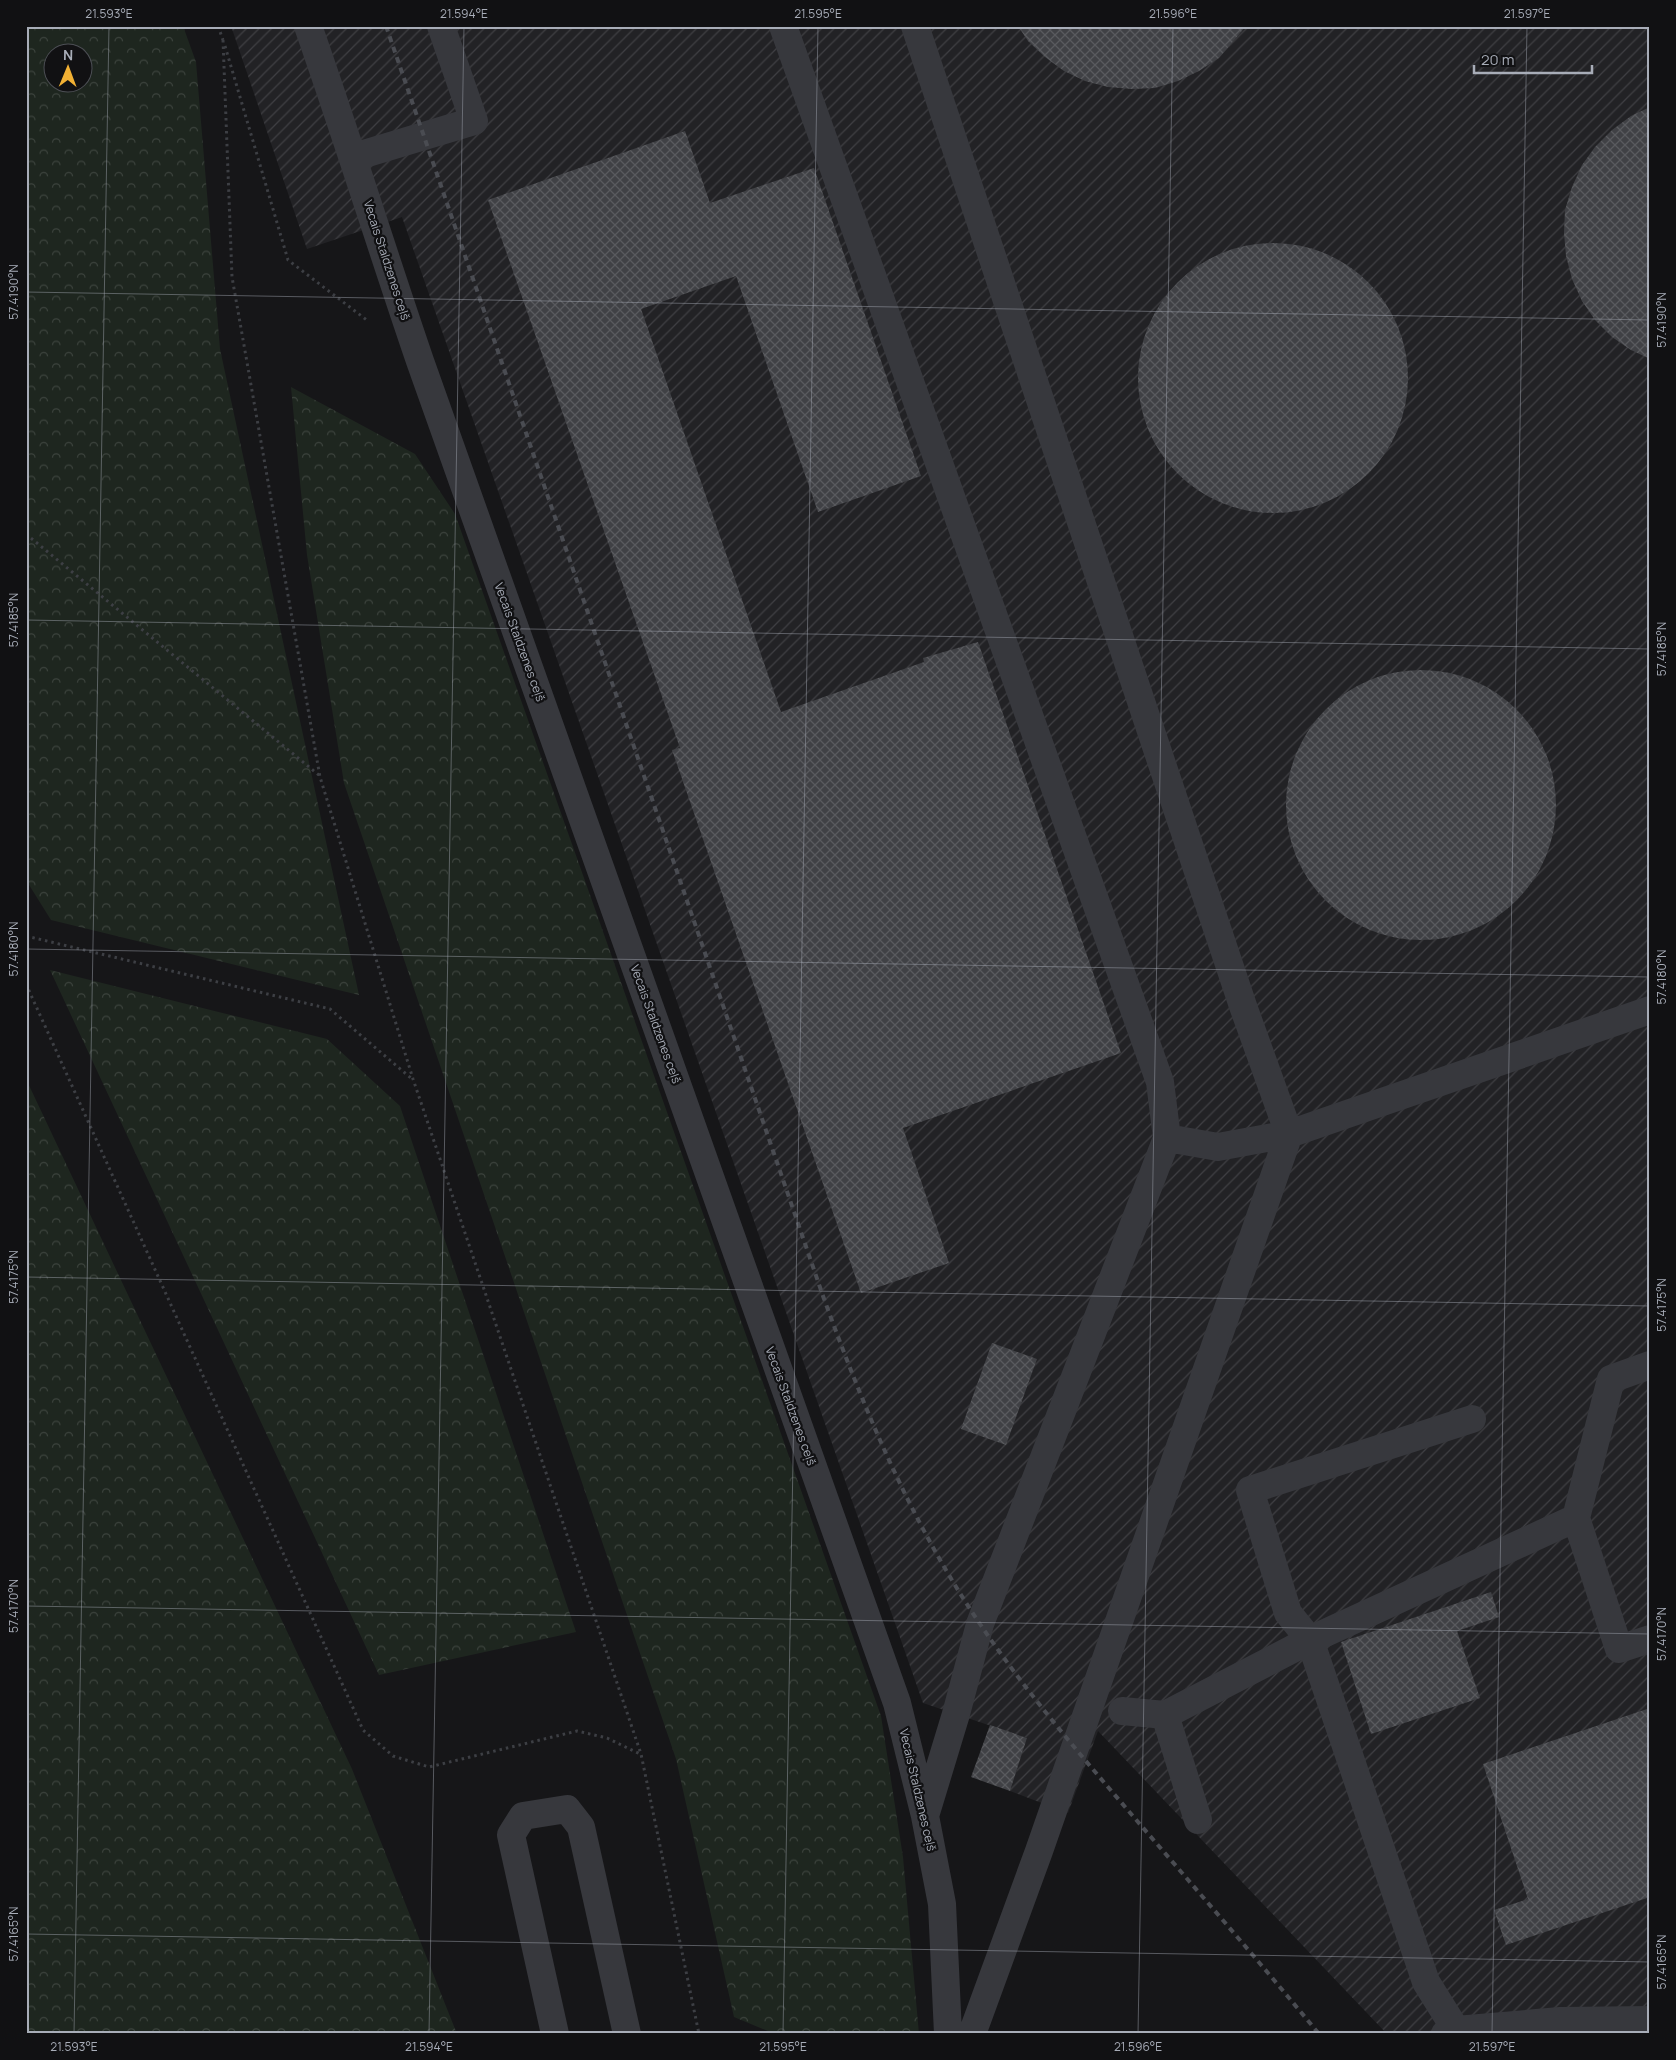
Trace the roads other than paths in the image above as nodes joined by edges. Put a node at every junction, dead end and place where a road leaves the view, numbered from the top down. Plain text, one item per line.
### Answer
1 (308, 26) edge
2 (441, 26) edge
3 (783, 26) edge
4 (915, 26) edge
5 (354, 157) junction
6 (1650, 1010) edge
7 (1289, 1134) junction
8 (1167, 1138) junction
9 (1650, 1365) edge
10 (1472, 1419) dead end
11 (1576, 1518) junction
12 (1650, 1639) edge
13 (1310, 1640) junction
14 (1122, 1712) dead end
15 (1165, 1716) junction
16 (925, 1816) junction
17 (1198, 1820) dead end
18 (1650, 2020) edge
19 (1562, 2028) edge
20 (1450, 2032) edge
21 (555, 2034) edge
22 (627, 2034) edge
23 (948, 2034) edge
24 (972, 2034) edge

1 - 5 street, Vecais Staldzenes ceļš
2 - 5 street
3 - 8 street
4 - 7 street
5 - 16 street, Vecais Staldzenes ceļš
6 - 7 street
7 - 8 street
7 - 24 street
8 - 16 street
9 - 11 street
10 - 13 street
11 - 12 street
11 - 13 street
13 - 15 street
13 - 20 street
14 - 15 street
15 - 17 street
16 - 23 street, Vecais Staldzenes ceļš
18 - 19 street
19 - 20 street
21 - 22 street

